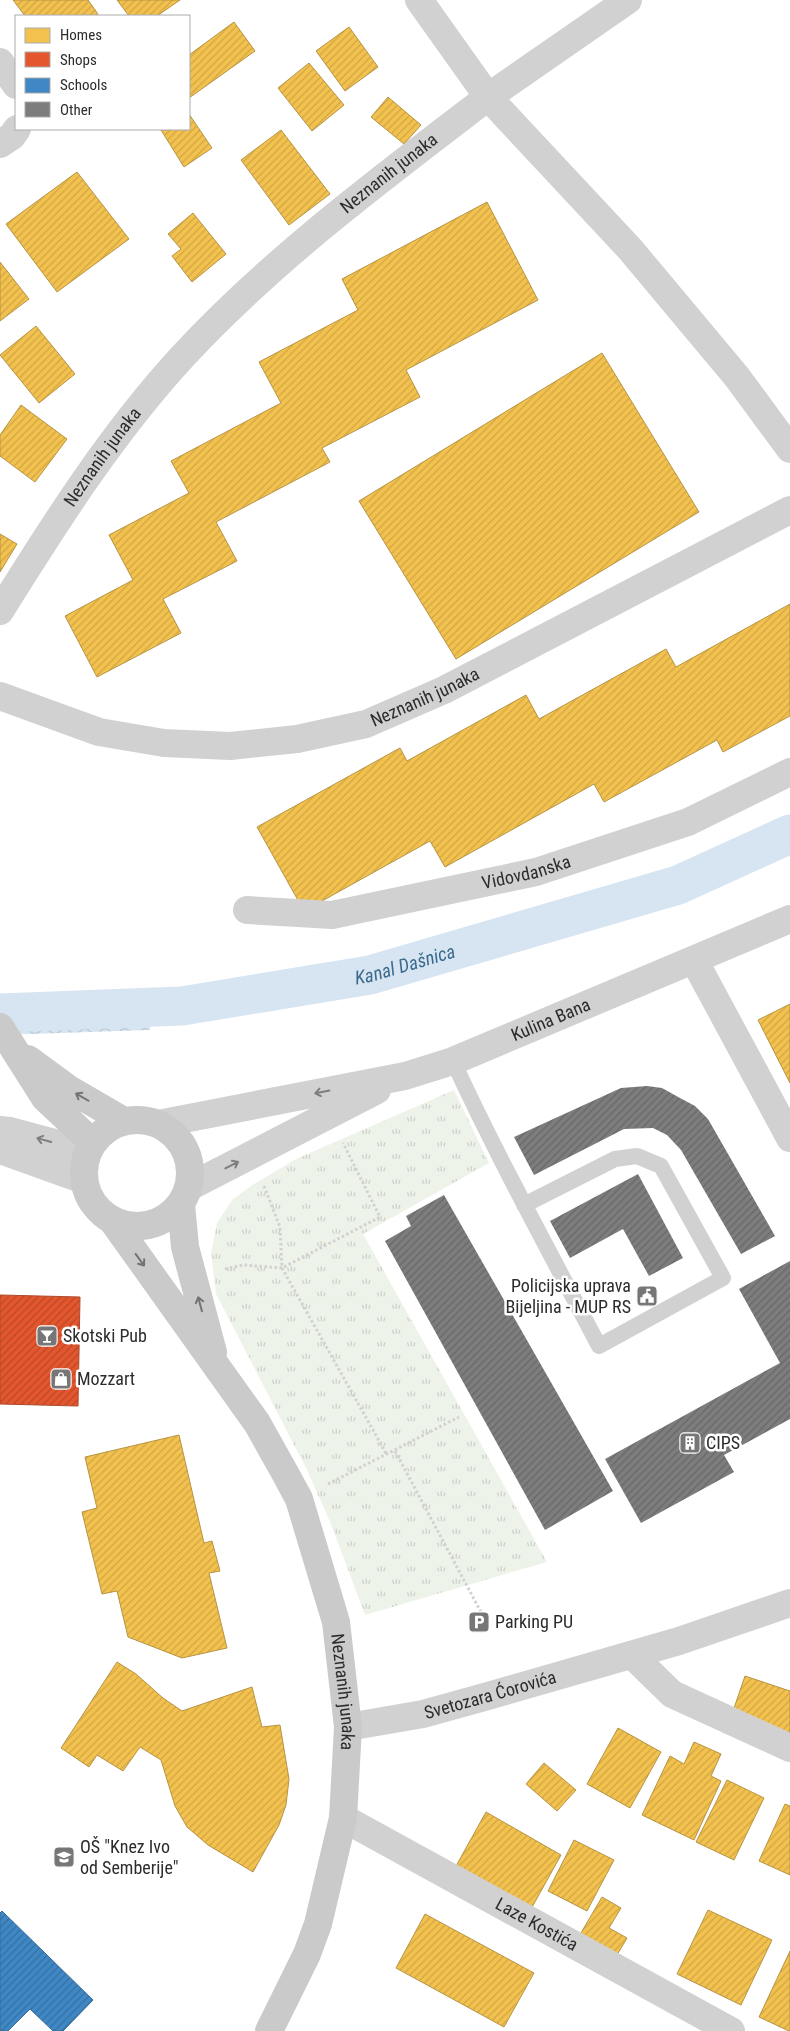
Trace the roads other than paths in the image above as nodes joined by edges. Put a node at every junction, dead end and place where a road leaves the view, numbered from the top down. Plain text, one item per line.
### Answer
1 (419, 0) edge
2 (628, 0) edge
3 (0, 62) edge
4 (15, 84) edge
5 (488, 97) junction
6 (16, 130) edge
7 (0, 144) edge
8 (790, 449) edge
9 (790, 510) edge
10 (0, 611) edge
11 (0, 696) edge
12 (790, 772) edge
13 (247, 910) dead end
14 (790, 919) edge
15 (694, 960) junction
16 (8, 1038) edge
17 (453, 1061) junction
18 (404, 1076) junction
19 (124, 1122) junction
20 (158, 1124) junction
21 (0, 1130) edge
22 (790, 1138) edge
23 (90, 1148) junction
24 (0, 1150) edge
25 (84, 1180) junction
26 (185, 1196) junction
27 (524, 1205) junction
28 (112, 1220) junction
29 (217, 1368) junction
30 (790, 1603) edge
31 (632, 1655) junction
32 (348, 1727) junction
33 (790, 1748) edge
34 (343, 1818) junction
35 (269, 2031) edge
36 (731, 2031) edge

1 - 5 street
2 - 5 street, Neznanih junaka
3 - 4 street
5 - 8 street
5 - 10 street, Neznanih junaka
6 - 7 street
9 - 11 street, Neznanih junaka
12 - 13 street, Vidovdanska
14 - 15 street, Kulina Bana
15 - 17 street, Kulina Bana
15 - 22 street
19 -> 16 main road
16 - 23 main road
17 - 18 street, Kulina Bana
17 - 27 lane
18 -> 20 street
26 -> 18 street
19 - 20 main road
19 - 23 main road
20 - 26 main road
23 -> 21 street
23 - 25 main road
24 - 25 street
25 - 28 main road
26 - 28 main road
29 -> 26 main road
27 - 27 lane
28 -> 29 main road, Neznanih junaka
29 - 32 main road, Neznanih junaka
30 - 31 street, Svetozara Ćorovića
31 - 32 street, Svetozara Ćorovića
31 - 33 street
32 - 34 main road, Neznanih junaka
34 - 35 main road, Neznanih junaka
34 - 36 street, Laze Kostića

